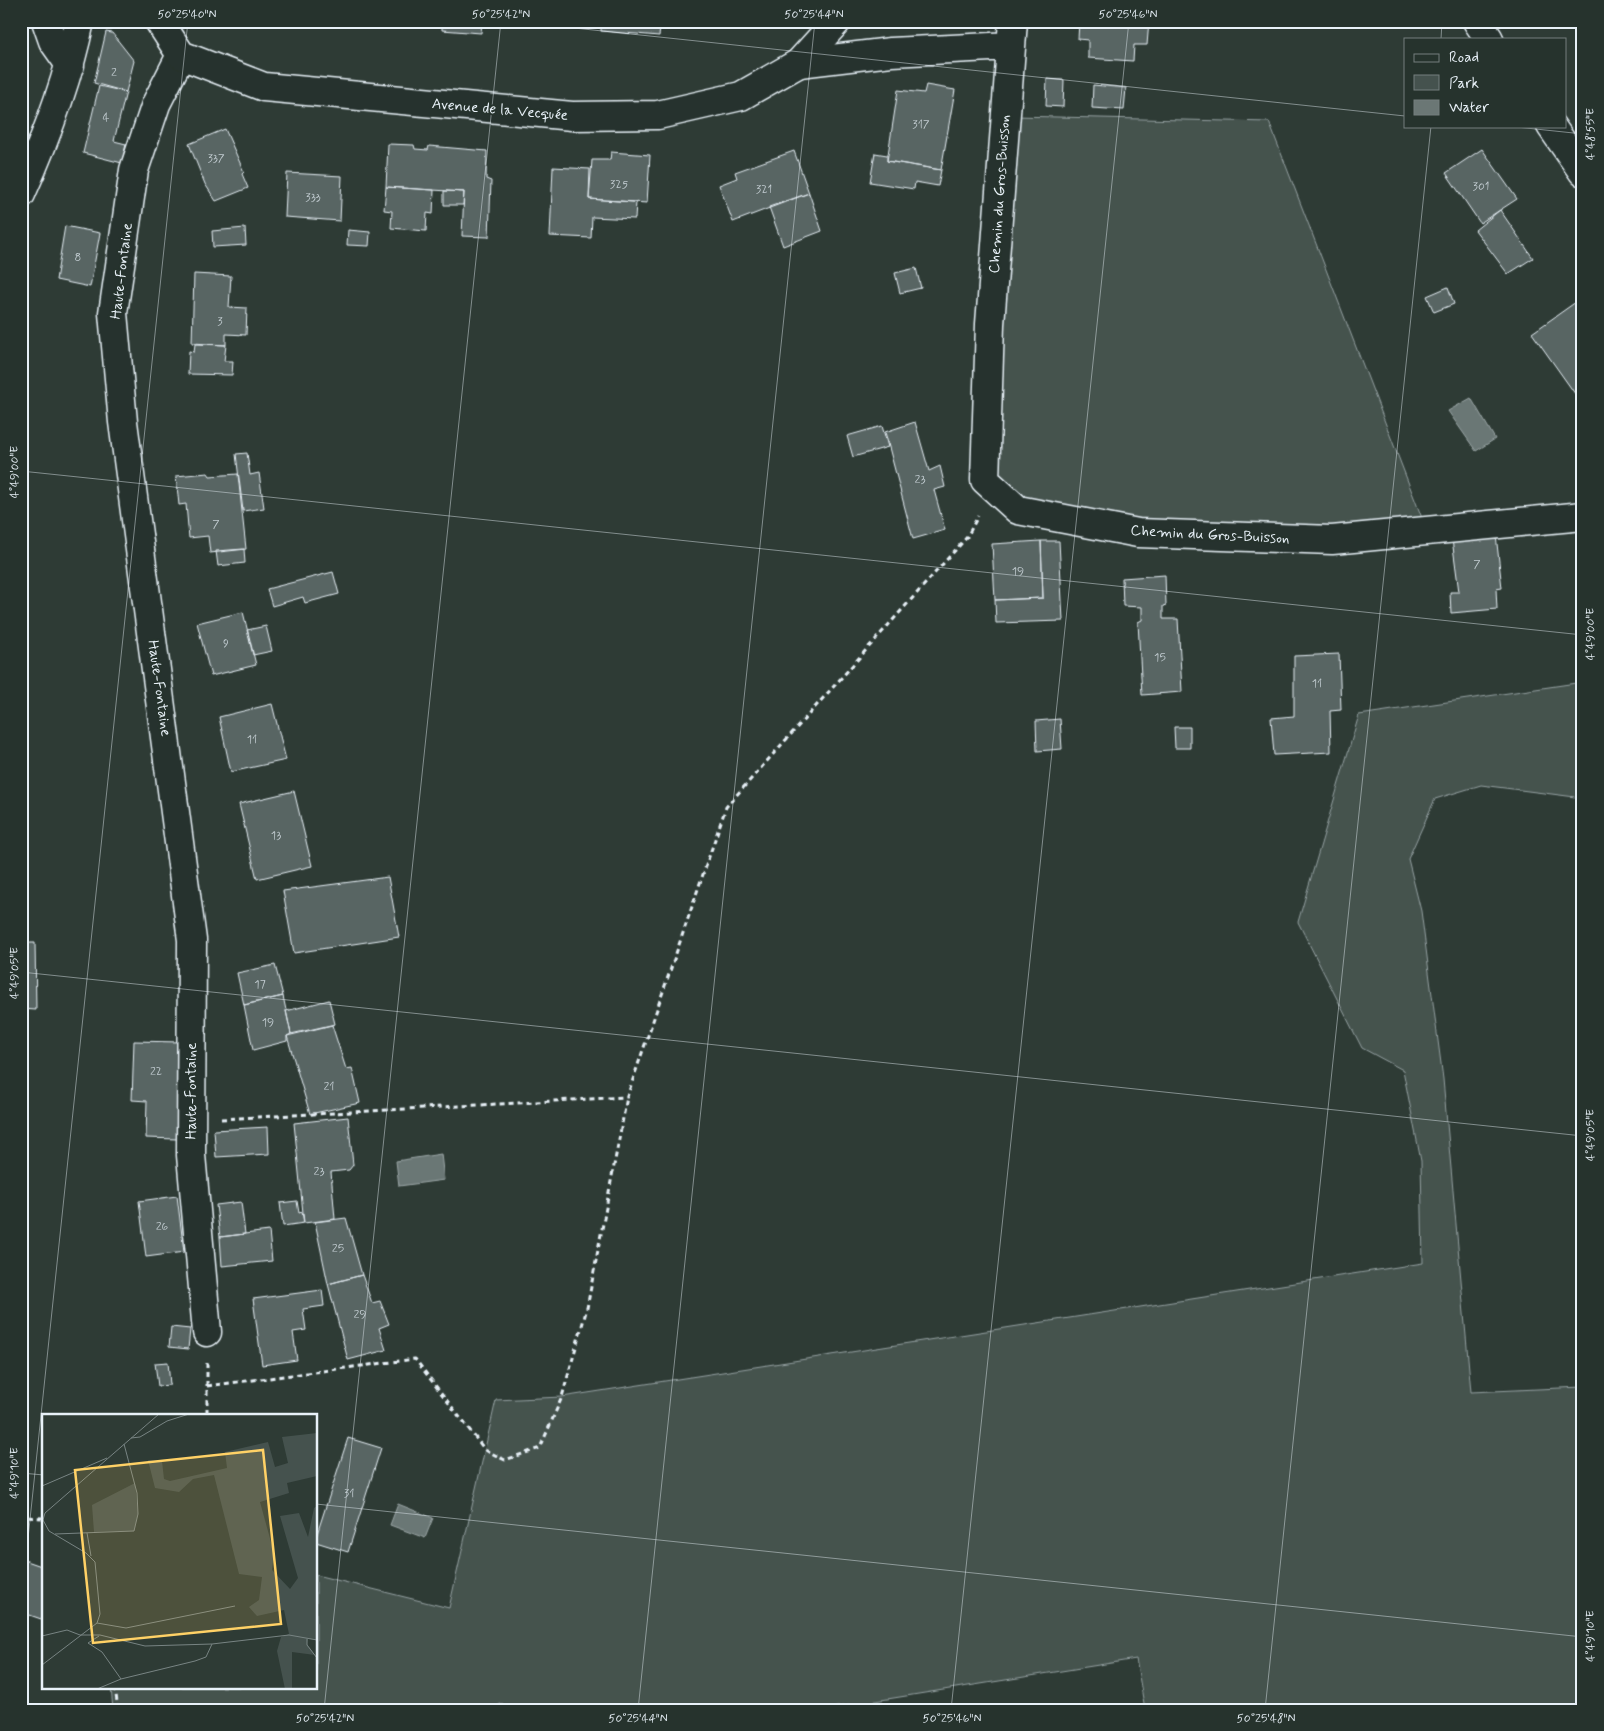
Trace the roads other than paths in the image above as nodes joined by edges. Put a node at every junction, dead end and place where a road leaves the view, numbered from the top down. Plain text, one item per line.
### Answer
1 (46, 21) edge
2 (80, 21) edge
3 (159, 21) edge
4 (837, 21) edge
5 (1477, 21) edge
6 (1012, 34) edge
7 (1489, 38) edge
8 (181, 55) junction
9 (799, 64) junction
10 (70, 66) junction
11 (1552, 128) edge
12 (1583, 172) edge
13 (21, 194) edge
14 (1583, 516) edge
15 (207, 1332) road end

1 - 10 street
2 - 10 street
3 - 8 street
4 - 9 street, Avenue de la Vecquée
5 - 7 street
6 - 9 street, Chemin du Gros-Buisson
6 - 14 street, Chemin du Gros-Buisson
8 - 9 street, Avenue de la Vecquée
8 - 15 street, Haute-Fontaine
10 - 13 street
11 - 12 street

